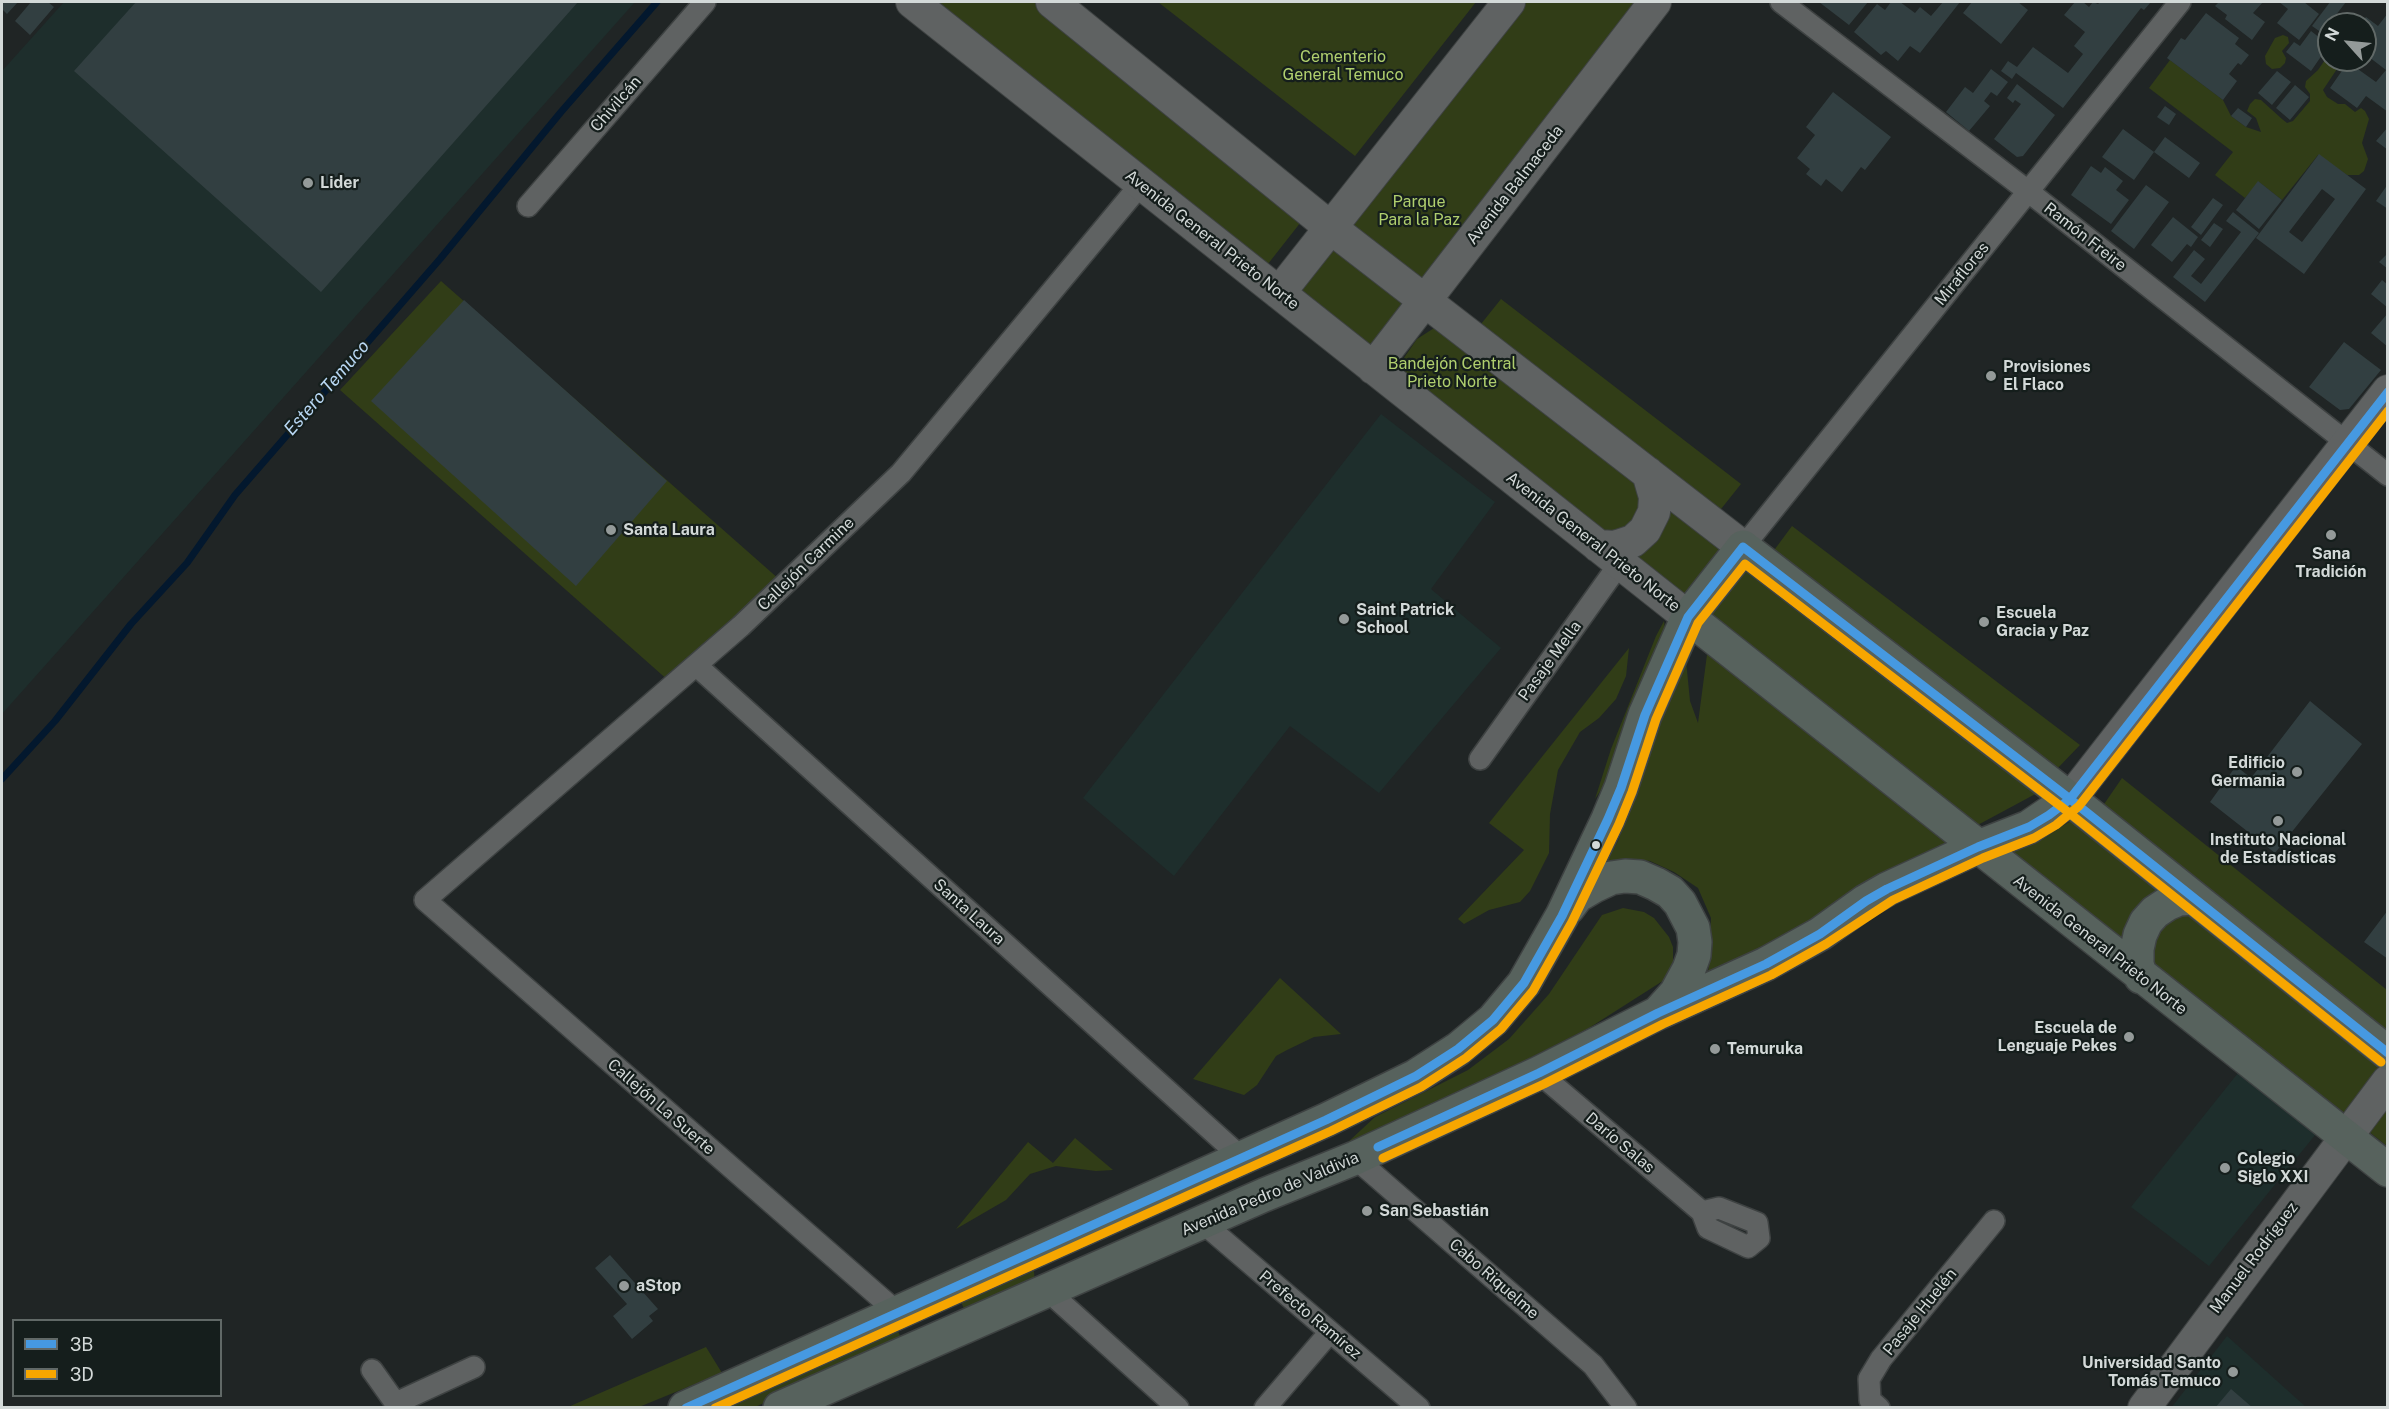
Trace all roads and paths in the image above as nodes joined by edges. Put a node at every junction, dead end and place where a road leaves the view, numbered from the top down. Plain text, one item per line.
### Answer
1 (705, 2) edge
2 (912, 2) edge
3 (1052, 2) edge
4 (1509, 2) edge
5 (1655, 2) edge
6 (1781, 2) edge
7 (2180, 2) edge
8 (1141, 184) junction
9 (2029, 192) junction
10 (528, 206) dead end
11 (1331, 228) junction
12 (1279, 293) junction
13 (1426, 300) junction
14 (1373, 368) junction
15 (2388, 391) edge
16 (2347, 443) junction
17 (1648, 473) junction
18 (2388, 475) edge
19 (1743, 547) junction
20 (1609, 554) junction
21 (1688, 617) junction
22 (697, 666) junction
23 (1480, 759) dead end
24 (2070, 799) junction
25 (1978, 847) junction
26 (2193, 898) junction
27 (425, 900) joint
28 (1562, 916) junction
29 (2141, 977) junction
30 (1658, 1013) junction
31 (2388, 1053) edge
32 (1539, 1073) junction
33 (2388, 1081) edge
34 (2345, 1138) junction
35 (1242, 1158) junction
36 (1355, 1158) junction
37 (2388, 1170) edge
38 (1702, 1212) dead end
39 (1994, 1221) dead end
40 (1202, 1222) junction
41 (1065, 1238) junction
42 (1048, 1291) junction
43 (898, 1313) junction
44 (1330, 1332) junction
45 (474, 1367) dead end
46 (372, 1370) dead end
47 (397, 1405) edge
48 (685, 1407) edge
49 (780, 1407) edge
50 (1178, 1407) edge
51 (1265, 1407) edge
52 (1419, 1407) edge
53 (1626, 1407) edge
54 (1879, 1407) edge
55 (2144, 1407) edge

1 - 10 street, Chivilcán
2 - 8 main road, Avenida General Prieto Norte
3 - 11 main road
4 - 11 main road
5 - 13 main road, Avenida Balmaceda
6 - 9 street, Ramón Freire
7 - 9 street, Miraflores
8 - 12 main road, Avenida General Prieto Norte
8 - 22 street, Callejón Carmine
9 - 16 street, Ramón Freire
9 - 19 street, Miraflores
11 - 12 main road
11 - 13 main road
12 - 14 main road, Avenida General Prieto Norte
13 - 14 main road, Avenida Balmaceda
13 - 17 main road
14 - 20 main road, Avenida General Prieto Norte
15 - 16 main road
16 - 18 street, Ramón Freire
16 - 24 main road
17 - 19 main road
17 - 20 main road
19 - 21 main road
19 - 24 main road
20 - 21 main road, Avenida General Prieto Norte
20 - 23 street, Pasaje Mella
21 - 25 main road, Avenida General Prieto Norte
21 - 28 main road
22 - 27 street, Callejón Carmine
22 - 35 street, Santa Laura
24 - 25 main road, Avenida Pedro de Valdivia
24 - 26 main road
25 - 29 main road, Avenida General Prieto Norte
25 - 30 main road, Avenida Pedro de Valdivia
26 - 29 main road
26 - 31 main road
27 - 43 street, Callejón La Suerte
28 - 30 main road
28 - 35 main road
29 - 34 main road, Avenida General Prieto Norte
30 - 32 main road, Avenida Pedro de Valdivia
32 - 36 main road, Avenida Pedro de Valdivia
32 - 38 street, Darío Salas
33 - 34 main road, Manuel Rodríguez
34 - 37 main road, Avenida General Prieto Norte
34 - 55 main road, Manuel Rodríguez
35 - 41 main road
36 - 40 main road, Avenida Pedro de Valdivia
36 - 53 street, Cabo Riquelme
39 - 54 street, Pasaje Huelén
40 - 42 main road, Avenida Pedro de Valdivia
40 - 44 street, Prefecto Ramírez
41 - 42 main road
41 - 43 main road
42 - 49 main road, Avenida Pedro de Valdivia
42 - 50 street
43 - 48 main road
44 - 51 street
44 - 52 street, Prefecto Ramírez
45 - 47 street
46 - 47 street

